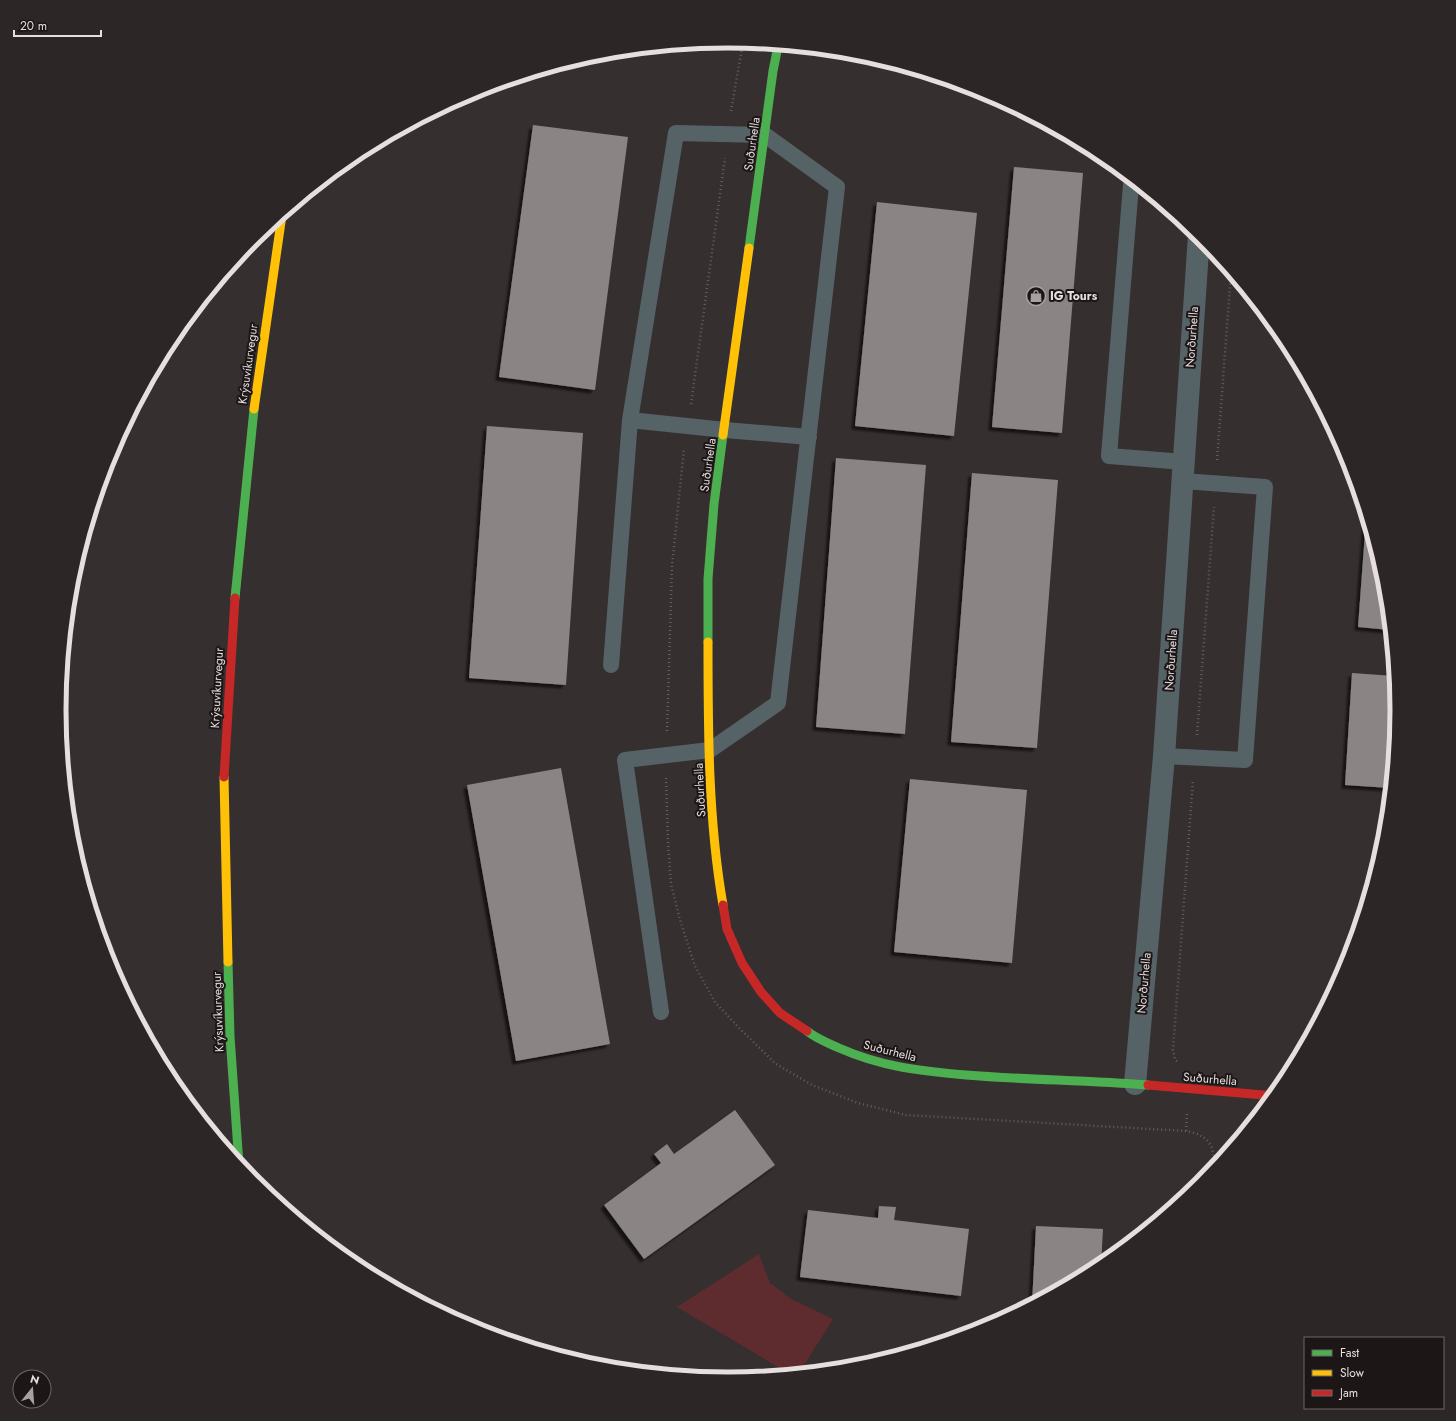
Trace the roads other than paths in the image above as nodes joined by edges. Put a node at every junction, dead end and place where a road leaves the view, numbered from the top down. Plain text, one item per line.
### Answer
1 (777, 50) edge
2 (765, 135) junction
3 (1131, 185) dead end
4 (281, 222) edge
5 (1198, 245) edge
6 (630, 420) junction
7 (725, 430) junction
8 (809, 437) junction
9 (1183, 472) junction
10 (611, 665) dead end
11 (710, 750) junction
12 (1164, 756) junction
13 (661, 1012) dead end
14 (1135, 1084) junction
15 (1267, 1095) edge
16 (238, 1156) edge

1 - 2 street, Suðurhella
2 - 6 lane
2 - 7 street, Suðurhella
2 - 8 lane
3 - 9 lane
4 - 16 street, Krýsuvíkurvegur
5 - 9 street, Norðurhella
6 - 7 lane
6 - 10 lane
7 - 8 lane
7 - 11 street, Suðurhella
8 - 11 lane
9 - 12 street, Norðurhella
9 - 12 lane
11 - 13 lane
11 - 14 street, Suðurhella
12 - 14 street, Norðurhella
14 - 15 street, Suðurhella

